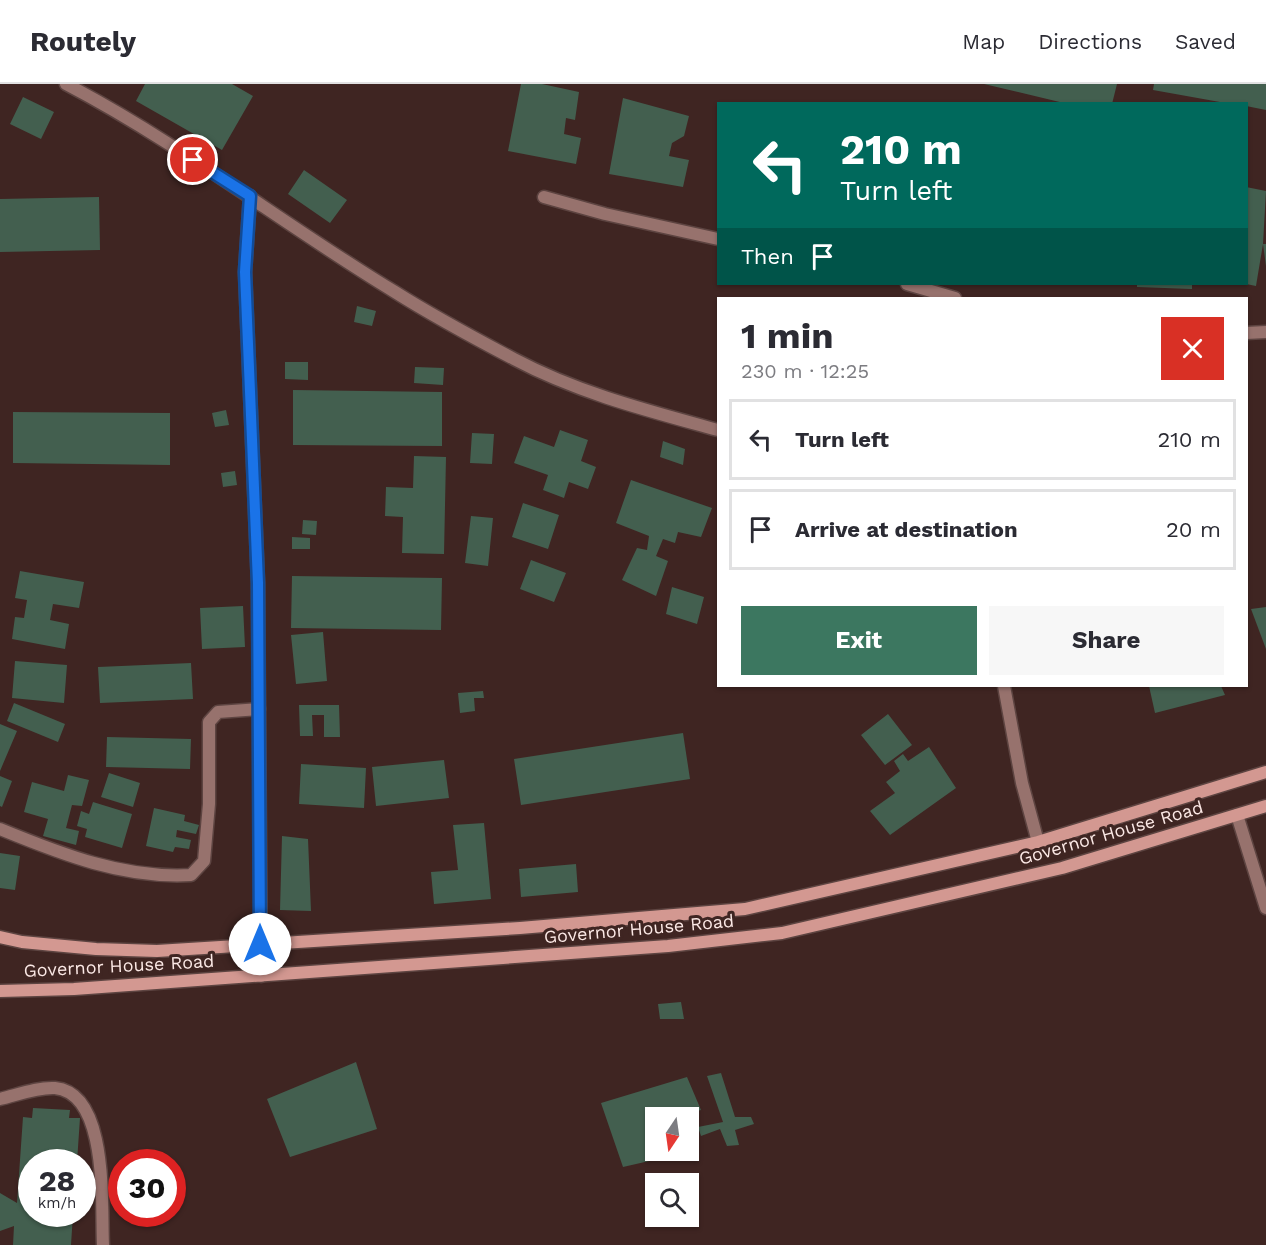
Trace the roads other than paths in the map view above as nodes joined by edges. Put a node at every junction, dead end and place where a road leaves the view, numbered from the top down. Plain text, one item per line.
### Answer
1 (66, 84) edge
2 (250, 196) junction
3 (544, 197) dead end
4 (717, 239) edge
5 (910, 285) edge
6 (952, 297) edge
7 (1266, 332) edge
8 (1248, 333) edge
9 (717, 430) edge
10 (1004, 687) edge
11 (259, 709) junction
12 (1266, 771) edge
13 (1266, 806) edge
14 (1237, 815) junction
15 (0, 829) edge
16 (1038, 842) junction
17 (1266, 908) edge
18 (0, 937) edge
19 (260, 944) junction
20 (261, 976) junction
21 (0, 991) edge
22 (0, 1099) edge
23 (104, 1245) edge

1 - 2 street
2 - 9 street
2 - 11 street
3 - 4 street
5 - 6 street
7 - 8 street
10 - 16 street
11 - 15 street
11 - 19 street
12 - 16 main road, Governor House Road
13 - 14 main road, Governor House Road
14 - 17 street
14 - 20 main road, Governor House Road
16 - 19 main road, Governor House Road
18 - 19 main road, Governor House Road
19 - 20 street
20 - 21 main road, Governor House Road
22 - 23 street

